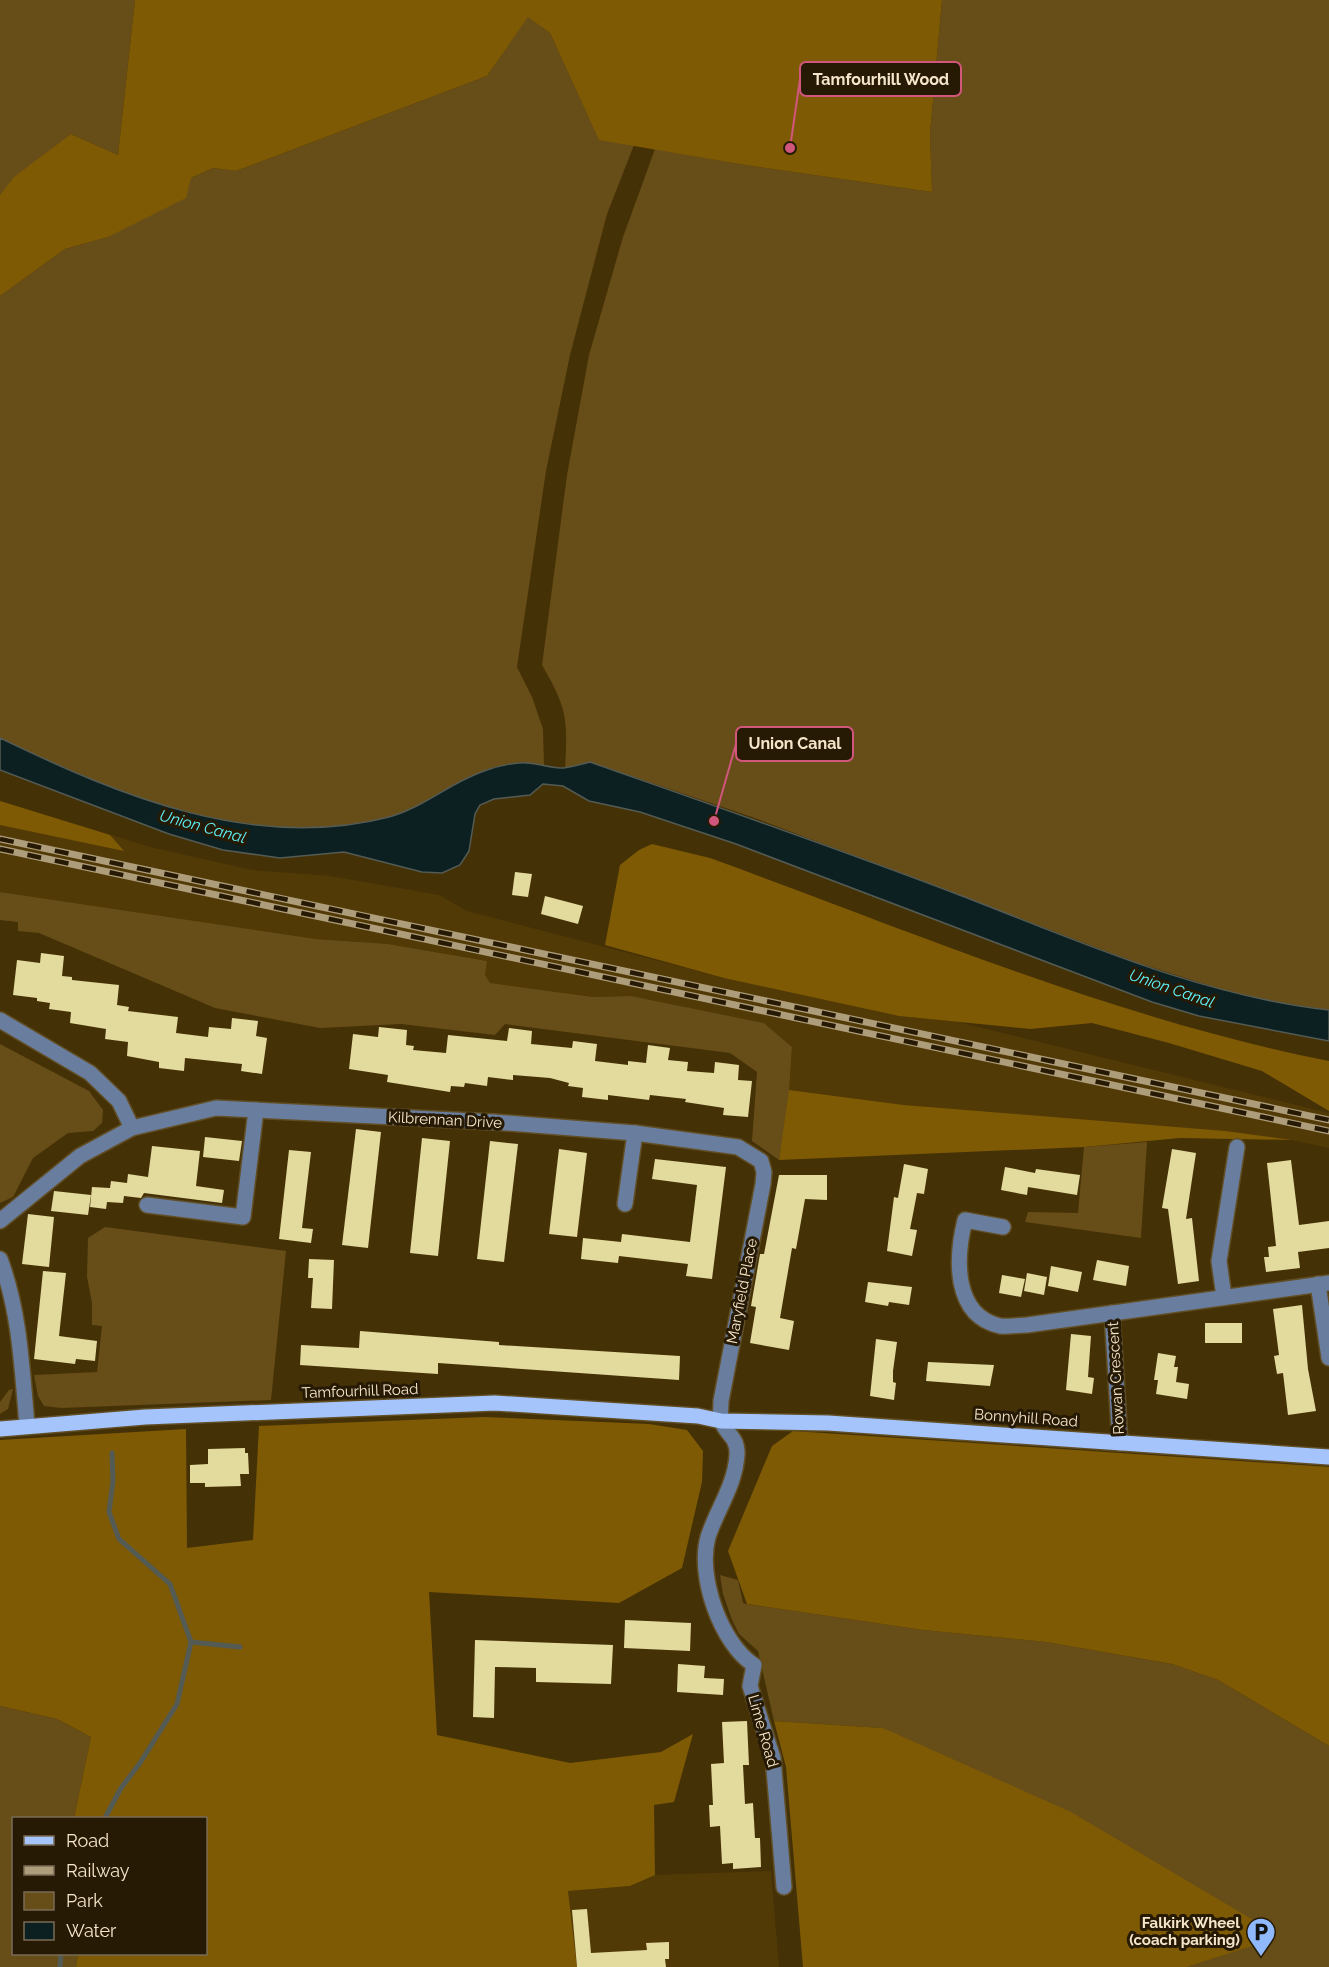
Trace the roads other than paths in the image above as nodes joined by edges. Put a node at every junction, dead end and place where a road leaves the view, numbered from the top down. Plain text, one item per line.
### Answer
1 (0, 1020) edge
2 (256, 1110) junction
3 (132, 1128) junction
4 (634, 1133) junction
5 (1237, 1147) dead end
6 (760, 1161) joint
7 (625, 1204) dead end
8 (147, 1205) dead end
9 (0, 1221) edge
10 (1003, 1227) dead end
11 (0, 1259) edge
12 (1324, 1283) edge
13 (1224, 1297) junction
14 (1112, 1313) junction
15 (1329, 1358) edge
16 (721, 1421) junction
17 (27, 1425) junction
18 (0, 1429) edge
19 (1120, 1443) junction
20 (1329, 1457) edge
21 (784, 1887) dead end

1 - 3 street
2 - 3 street, Kilbrennan Drive
2 - 4 street, Kilbrennan Drive
2 - 8 street
3 - 9 street, Kilbrennan Drive
4 - 6 street, Kilbrennan Drive
4 - 7 street
5 - 13 street
6 - 16 street, Maryfield Place
10 - 14 street, Rowan Crescent
11 - 17 street
12 - 13 street, Rowan Crescent
12 - 15 street, Rowan Crescent
13 - 14 street, Rowan Crescent
14 - 19 street, Rowan Crescent
16 - 17 main road, Tamfourhill Road
16 - 19 main road, Bonnyhill Road
16 - 21 street, Lime Road
17 - 18 main road, Tamfourhill Road
19 - 20 main road, Bonnyhill Road

